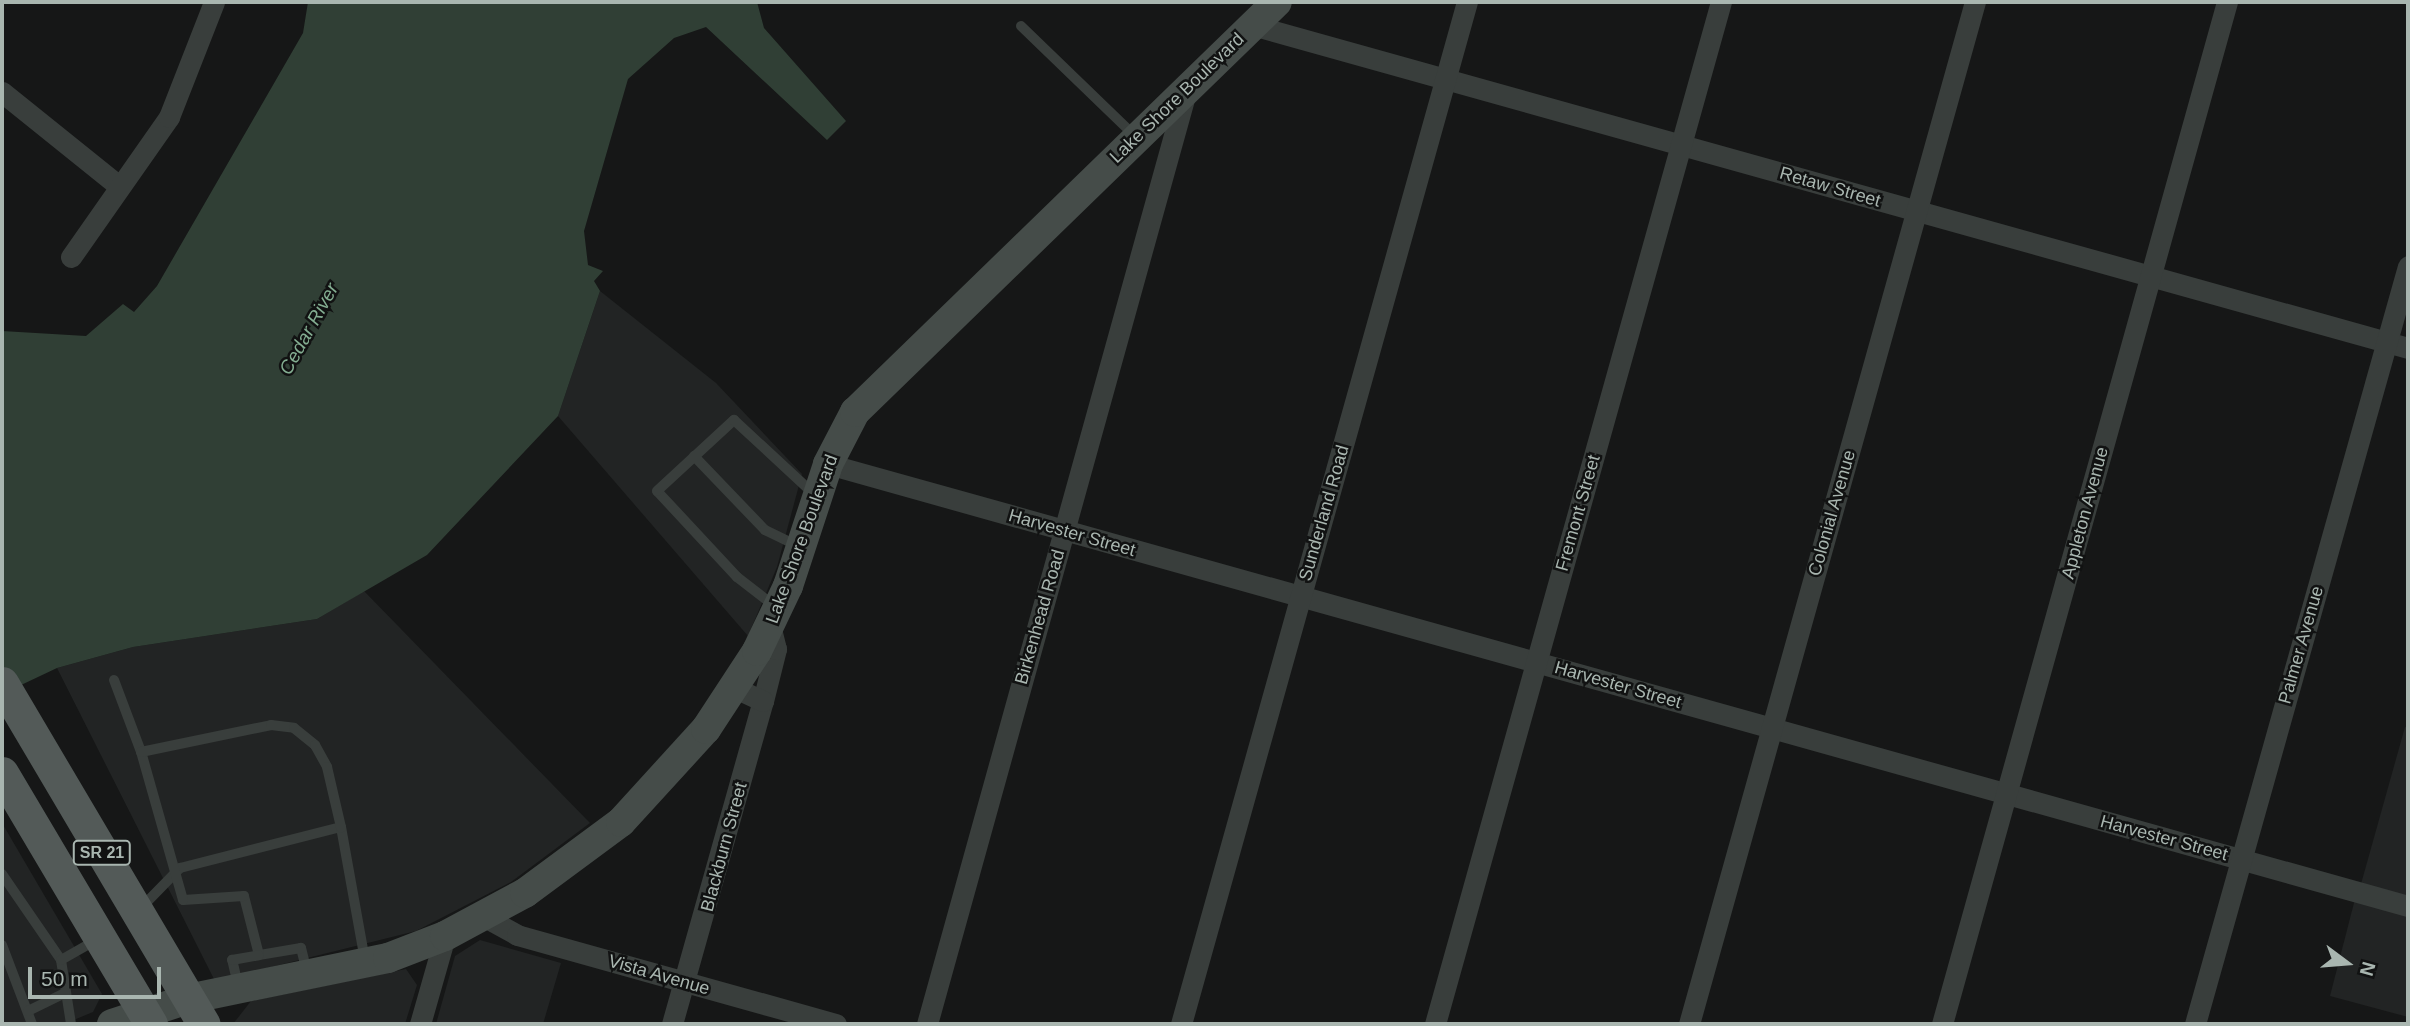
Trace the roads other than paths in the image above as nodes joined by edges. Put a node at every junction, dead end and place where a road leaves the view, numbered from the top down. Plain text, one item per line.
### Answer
1 (1277, 2) edge
2 (1467, 2) edge
3 (1721, 2) edge
4 (1975, 2) edge
5 (2227, 2) edge
6 (207, 5) edge
7 (1252, 25) junction
8 (1021, 26) dead end
9 (1446, 80) junction
10 (1187, 89) junction
11 (2, 92) edge
12 (1136, 138) junction
13 (1681, 145) junction
14 (119, 186) junction
15 (1917, 211) junction
16 (71, 257) dead end
17 (2408, 266) edge
18 (2150, 276) junction
19 (2387, 342) junction
20 (2408, 348) edge
21 (694, 456) junction
22 (828, 464) junction
23 (817, 497) junction
24 (1065, 530) junction
25 (800, 547) junction
26 (1300, 597) junction
27 (774, 617) junction
28 (1537, 662) junction
29 (114, 680) dead end
30 (733, 687) junction
31 (8, 695) edge
32 (763, 701) junction
33 (1771, 728) junction
34 (141, 752) junction
35 (2, 773) edge
36 (2007, 794) junction
37 (341, 827) junction
38 (2241, 859) junction
39 (174, 871) junction
40 (2, 874) edge
41 (2408, 906) edge
42 (137, 911) junction
43 (485, 916) junction
44 (445, 936) junction
45 (99, 938) junction
46 (2, 945) edge
47 (259, 956) junction
48 (61, 960) junction
49 (365, 964) junction
50 (308, 978) junction
51 (687, 982) junction
52 (239, 991) junction
53 (65, 993) junction
54 (28, 1011) junction
55 (196, 1012) edge
56 (147, 1018) edge
57 (33, 1024) edge
58 (71, 1024) edge
59 (112, 1024) edge
60 (420, 1024) edge
61 (672, 1024) edge
62 (836, 1024) edge
63 (927, 1024) edge
64 (1181, 1024) edge
65 (1435, 1024) edge
66 (1689, 1024) edge
67 (1942, 1024) edge
68 (2195, 1024) edge

1 - 7 street, Lake Shore Boulevard
2 - 9 street, Sunderland Road
3 - 13 street, Fremont Street
4 - 15 street, Colonial Avenue
5 - 18 street, Appleton Avenue
6 - 14 street
7 - 9 street, Retaw Street
7 - 10 street, Lake Shore Boulevard
8 - 12 lane
9 - 13 street, Retaw Street
9 - 26 street, Sunderland Road
10 - 12 street, Lake Shore Boulevard
10 - 24 street, Birkenhead Road
11 - 14 street
12 - 22 street, Lake Shore Boulevard
13 - 15 street, Retaw Street
13 - 28 street, Fremont Street
14 - 16 street
15 - 18 street, Retaw Street
15 - 33 street, Colonial Avenue
17 - 19 street, Palmer Avenue
18 - 19 street, Retaw Street
18 - 36 street, Appleton Avenue
19 - 20 street, Retaw Street
19 - 38 street, Palmer Avenue
21 - 23 lane
21 - 25 lane
21 - 27 lane
22 - 23 street, Lake Shore Boulevard
22 - 24 street, Harvester Street
23 - 25 street, Lake Shore Boulevard
24 - 26 street, Harvester Street
24 - 63 street, Birkenhead Road
25 - 27 street, Lake Shore Boulevard
26 - 28 street, Harvester Street
26 - 64 street, Sunderland Road
27 - 30 street, Lake Shore Boulevard
27 - 32 street, Blackburn Street
28 - 33 street, Harvester Street
28 - 65 street, Fremont Street
29 - 34 lane
30 - 32 street
30 - 43 street, Lake Shore Boulevard
31 - 42 main road, SR 21
32 - 51 street, Blackburn Street
33 - 36 street, Harvester Street
33 - 66 street, Colonial Avenue
34 - 37 lane
34 - 39 lane
35 - 45 main road, SR 21
36 - 38 street, Harvester Street
36 - 67 street, Appleton Avenue
37 - 39 lane
37 - 49 lane
38 - 41 street, Harvester Street
38 - 68 street, Palmer Avenue
39 - 42 lane
39 - 47 lane
40 - 48 lane
42 - 55 main road, SR 21
43 - 44 street, Lake Shore Boulevard
43 - 51 street, Vista Avenue
44 - 49 street, Lake Shore Boulevard
44 - 60 street
45 - 48 lane
45 - 56 main road, SR 21
46 - 54 lane
47 - 50 lane
47 - 52 lane
48 - 53 lane
49 - 50 street, Lake Shore Boulevard
50 - 52 street, Lake Shore Boulevard
51 - 61 street, Blackburn Street
51 - 62 street, Vista Avenue
52 - 55 street, Lake Shore Boulevard
53 - 54 lane
53 - 58 lane
54 - 57 lane
55 - 56 street, Lake Shore Boulevard
56 - 59 street, Lake Shore Boulevard

